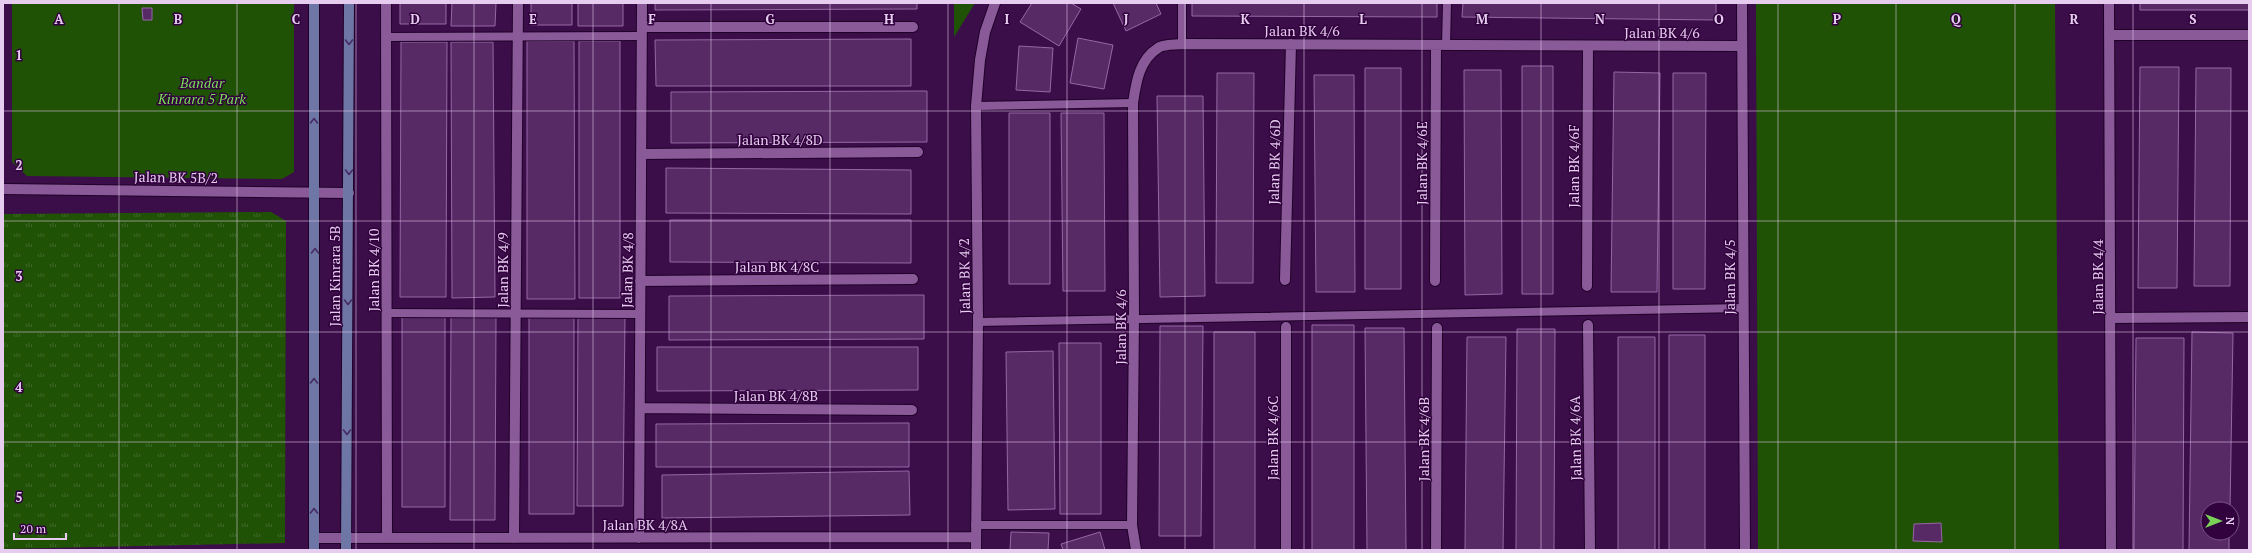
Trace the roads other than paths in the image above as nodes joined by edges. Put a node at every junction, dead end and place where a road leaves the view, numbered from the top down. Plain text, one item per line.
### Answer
1 (314, 3) edge
2 (349, 3) edge
3 (386, 3) edge
4 (518, 3) edge
5 (642, 3) edge
6 (995, 3) edge
7 (1182, 3) edge
8 (1447, 3) edge
9 (1742, 3) edge
10 (2109, 3) edge
11 (913, 27) dead end
12 (642, 32) junction
13 (2109, 35) junction
14 (2249, 35) edge
15 (386, 37) junction
16 (517, 37) junction
17 (1182, 44) junction
18 (1291, 44) junction
19 (1441, 45) junction
20 (1588, 46) junction
21 (1742, 46) junction
22 (1133, 103) junction
23 (976, 106) junction
24 (918, 152) dead end
25 (641, 154) junction
26 (3, 189) edge
27 (315, 192) junction
28 (349, 192) junction
29 (914, 279) dead end
30 (1285, 280) dead end
31 (640, 281) junction
32 (1435, 281) dead end
33 (1587, 286) dead end
34 (1744, 308) junction
35 (387, 313) junction
36 (516, 313) junction
37 (640, 314) junction
38 (2249, 317) edge
39 (2111, 318) junction
40 (1134, 319) junction
41 (978, 322) junction
42 (1588, 325) dead end
43 (1286, 327) dead end
44 (1437, 328) dead end
45 (640, 408) junction
46 (912, 410) dead end
47 (975, 525) junction
48 (1132, 525) junction
49 (975, 537) junction
50 (314, 538) junction
51 (346, 538) junction
52 (387, 538) junction
53 (514, 538) junction
54 (639, 538) junction
55 (314, 550) edge
56 (346, 550) edge
57 (976, 550) edge
58 (1136, 550) edge
59 (1286, 550) edge
60 (1436, 550) edge
61 (1590, 550) edge
62 (1745, 550) edge
63 (2111, 550) edge

27 -> 1 street, Jalan Kinrara 5B
2 -> 28 street, Jalan Kinrara 5B
3 - 15 street, Jalan BK 4/10
4 - 16 street, Jalan BK 4/9
5 - 12 street, Jalan BK 4/8
6 - 23 street, Jalan BK 4/2
7 - 17 lane
8 - 19 lane
9 - 21 street, Jalan BK 4/5
10 - 13 street, Jalan BK 4/4
11 - 12 street
12 - 16 lane
12 - 25 street, Jalan BK 4/8
13 - 14 street
13 - 39 street, Jalan BK 4/4
15 - 16 lane
15 - 35 street, Jalan BK 4/10
16 - 36 street, Jalan BK 4/9
17 - 18 street, Jalan BK 4/6
17 - 22 street, Jalan BK 4/6
18 - 19 street, Jalan BK 4/6
18 - 30 street, Jalan BK 4/6D
19 - 20 street, Jalan BK 4/6
19 - 32 street, Jalan BK 4/6E
20 - 21 street, Jalan BK 4/6
20 - 33 street, Jalan BK 4/6F
21 - 34 street, Jalan BK 4/5
22 - 23 lane
22 - 40 street, Jalan BK 4/6
23 - 41 street, Jalan BK 4/2
24 - 25 street, Jalan BK 4/8D
25 - 31 street, Jalan BK 4/8
26 - 27 street, Jalan BK 5B/2
27 - 28 street, Jalan BK 5B/2
50 -> 27 street, Jalan Kinrara 5B
28 -> 51 street, Jalan Kinrara 5B
29 - 31 street, Jalan BK 4/8C
31 - 37 street, Jalan BK 4/8
34 - 40 lane
34 - 62 street, Jalan BK 4/5
35 - 36 lane
35 - 52 street, Jalan BK 4/10
36 - 37 lane
36 - 53 street, Jalan BK 4/9
37 - 45 street, Jalan BK 4/8
38 - 39 street
39 - 63 street, Jalan BK 4/4
40 - 41 lane
40 - 48 street, Jalan BK 4/6
41 - 47 street, Jalan BK 4/2
42 - 61 street, Jalan BK 4/6A
43 - 59 street, Jalan BK 4/6C
44 - 60 street, Jalan BK 4/6B
45 - 46 street, Jalan BK 4/8B
45 - 54 street, Jalan BK 4/8
47 - 48 lane
47 - 49 street, Jalan BK 4/2
48 - 58 street, Jalan BK 4/6
49 - 54 street, Jalan BK 4/8A
49 - 57 street, Jalan BK 4/2
50 - 51 street, Jalan BK 4/8A
50 - 55 street, Jalan Kinrara 5B
51 - 52 street, Jalan BK 4/8A
51 - 56 street, Jalan Kinrara 5B
52 - 53 street, Jalan BK 4/8A
53 - 54 street, Jalan BK 4/8A

